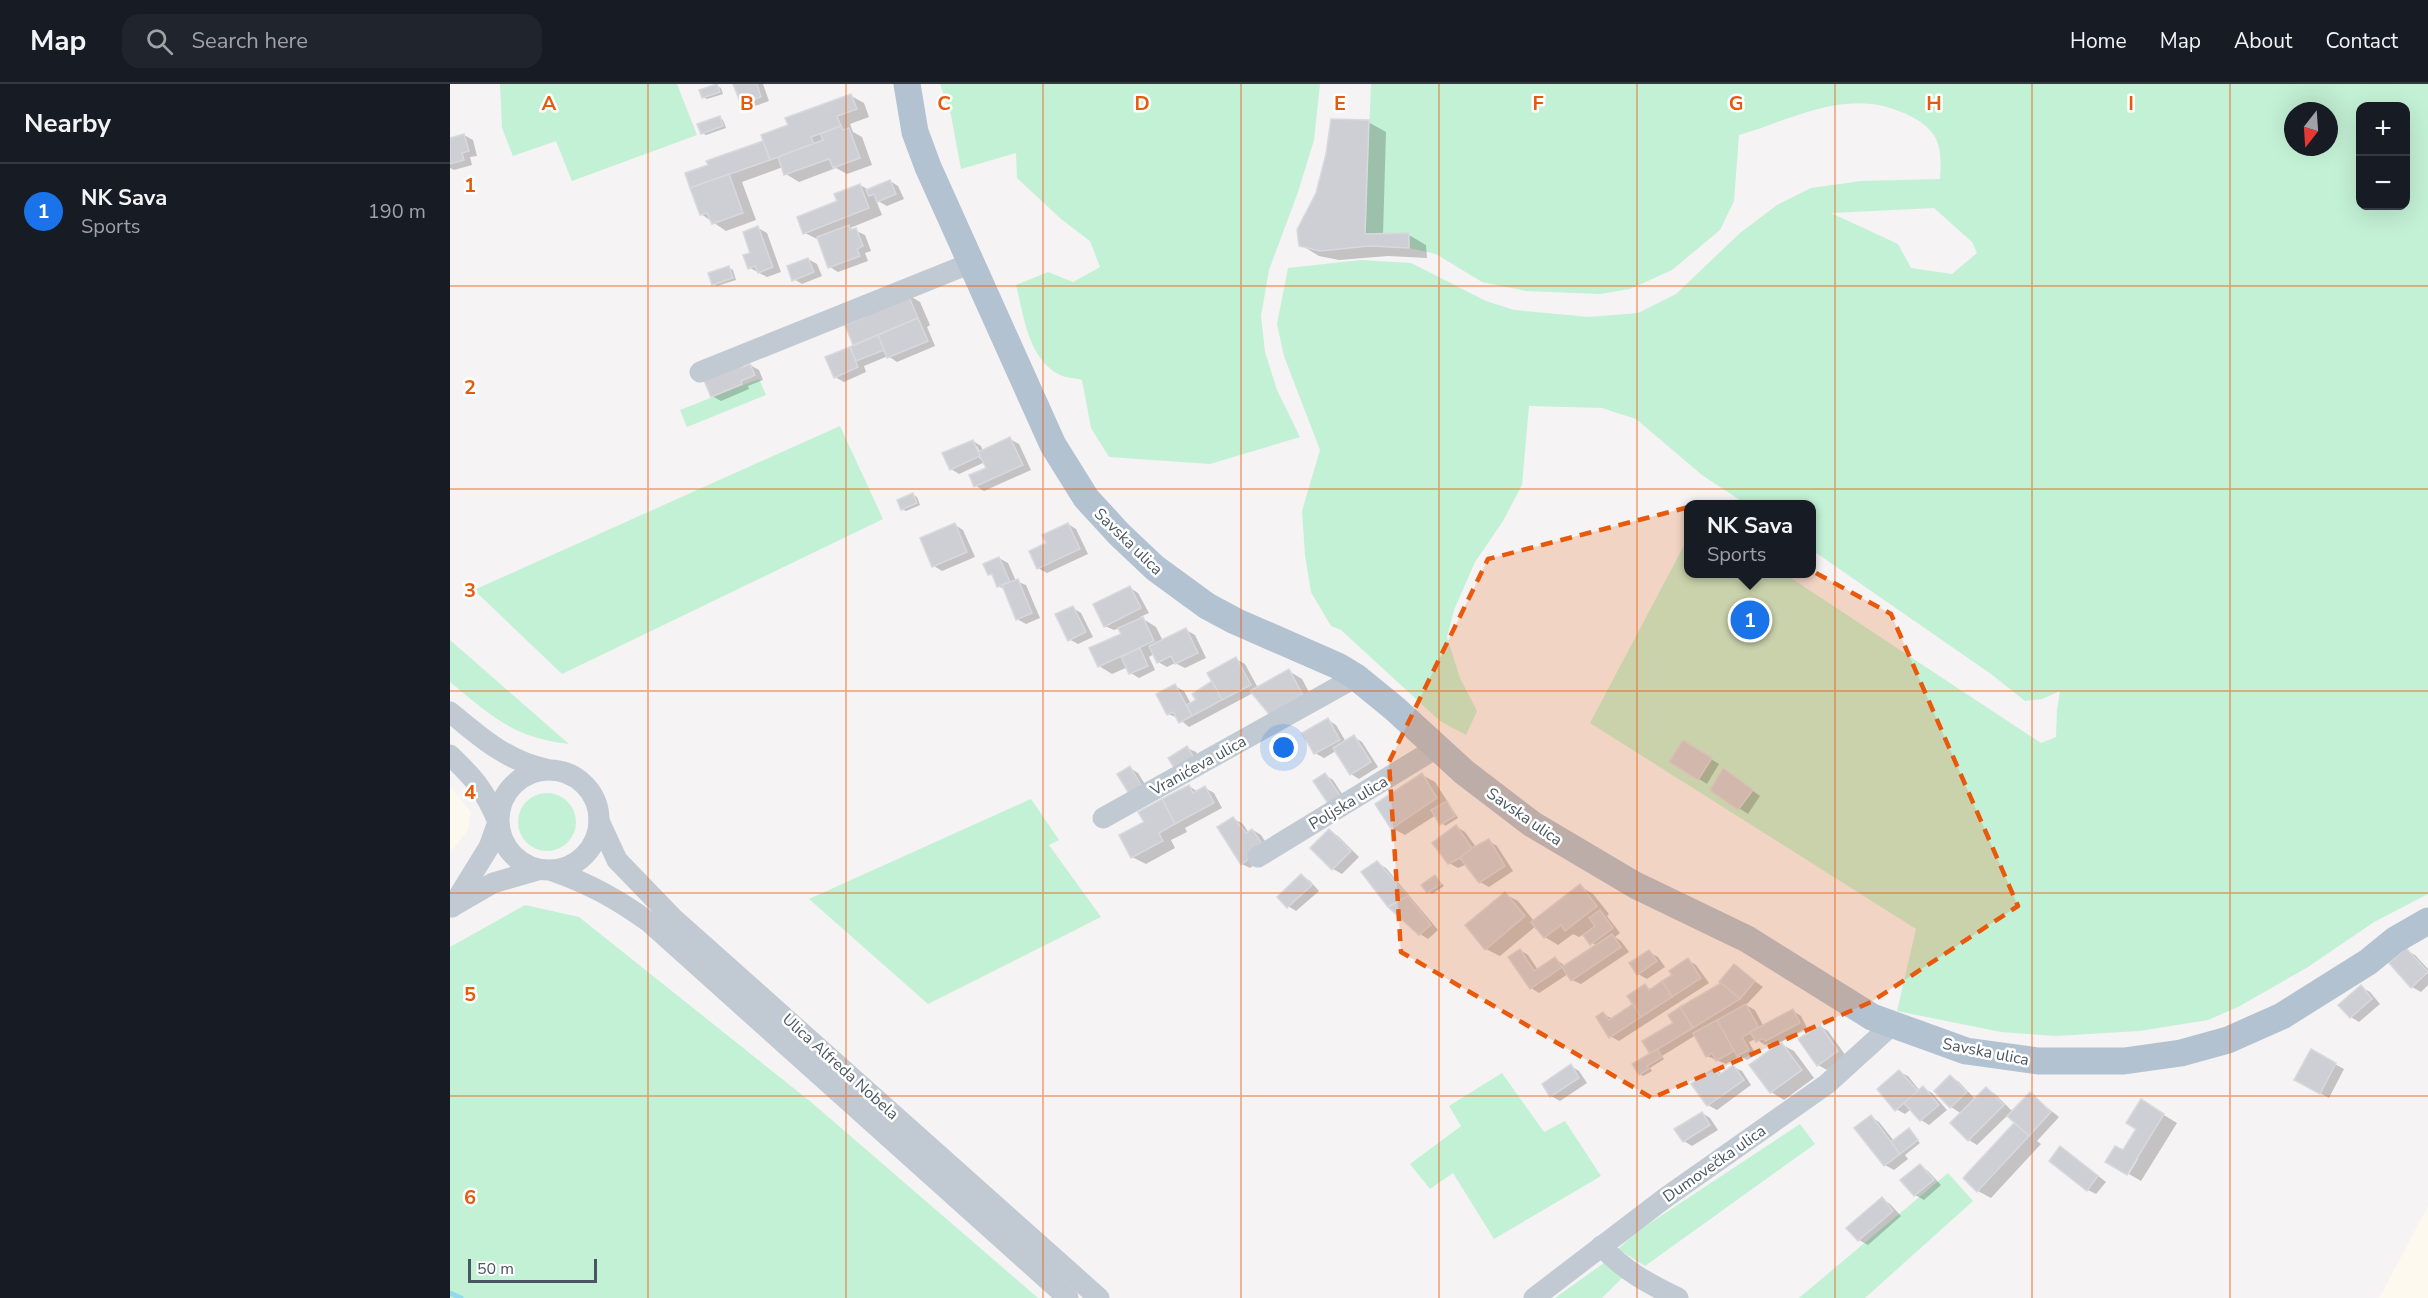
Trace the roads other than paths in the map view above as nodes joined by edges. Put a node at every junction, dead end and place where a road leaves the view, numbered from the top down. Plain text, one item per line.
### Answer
1 (907, 84) edge
2 (971, 263) junction
3 (700, 372) dead end
4 (1356, 677) junction
5 (450, 712) edge
6 (1438, 747) junction
7 (450, 756) edge
8 (559, 771) junction
9 (1104, 818) dead end
10 (599, 821) junction
11 (498, 822) junction
12 (1258, 857) dead end
13 (546, 870) junction
14 (451, 908) edge
15 (2428, 921) edge
16 (1892, 1025) junction
17 (1601, 1246) junction
18 (1068, 1298) edge
19 (1099, 1298) edge
20 (1534, 1298) edge
21 (1678, 1298) edge

1 - 2 main road, Savska ulica
2 - 3 street
2 - 4 main road, Savska ulica
4 - 6 main road, Savska ulica
4 - 9 street, Vranićeva ulica
5 - 8 street
6 - 12 street, Poljska ulica
6 - 16 main road, Savska ulica
7 - 11 street
8 - 10 street
8 - 11 street
10 - 13 street
10 - 19 street, Ulica Alfreda Nobela
11 - 13 street
11 - 14 street
13 - 14 street
13 - 18 street, Ulica Alfreda Nobela
15 - 16 main road, Savska ulica
16 - 17 street, Dumovečka ulica
17 - 20 street, Dumovečka ulica
17 - 21 street

